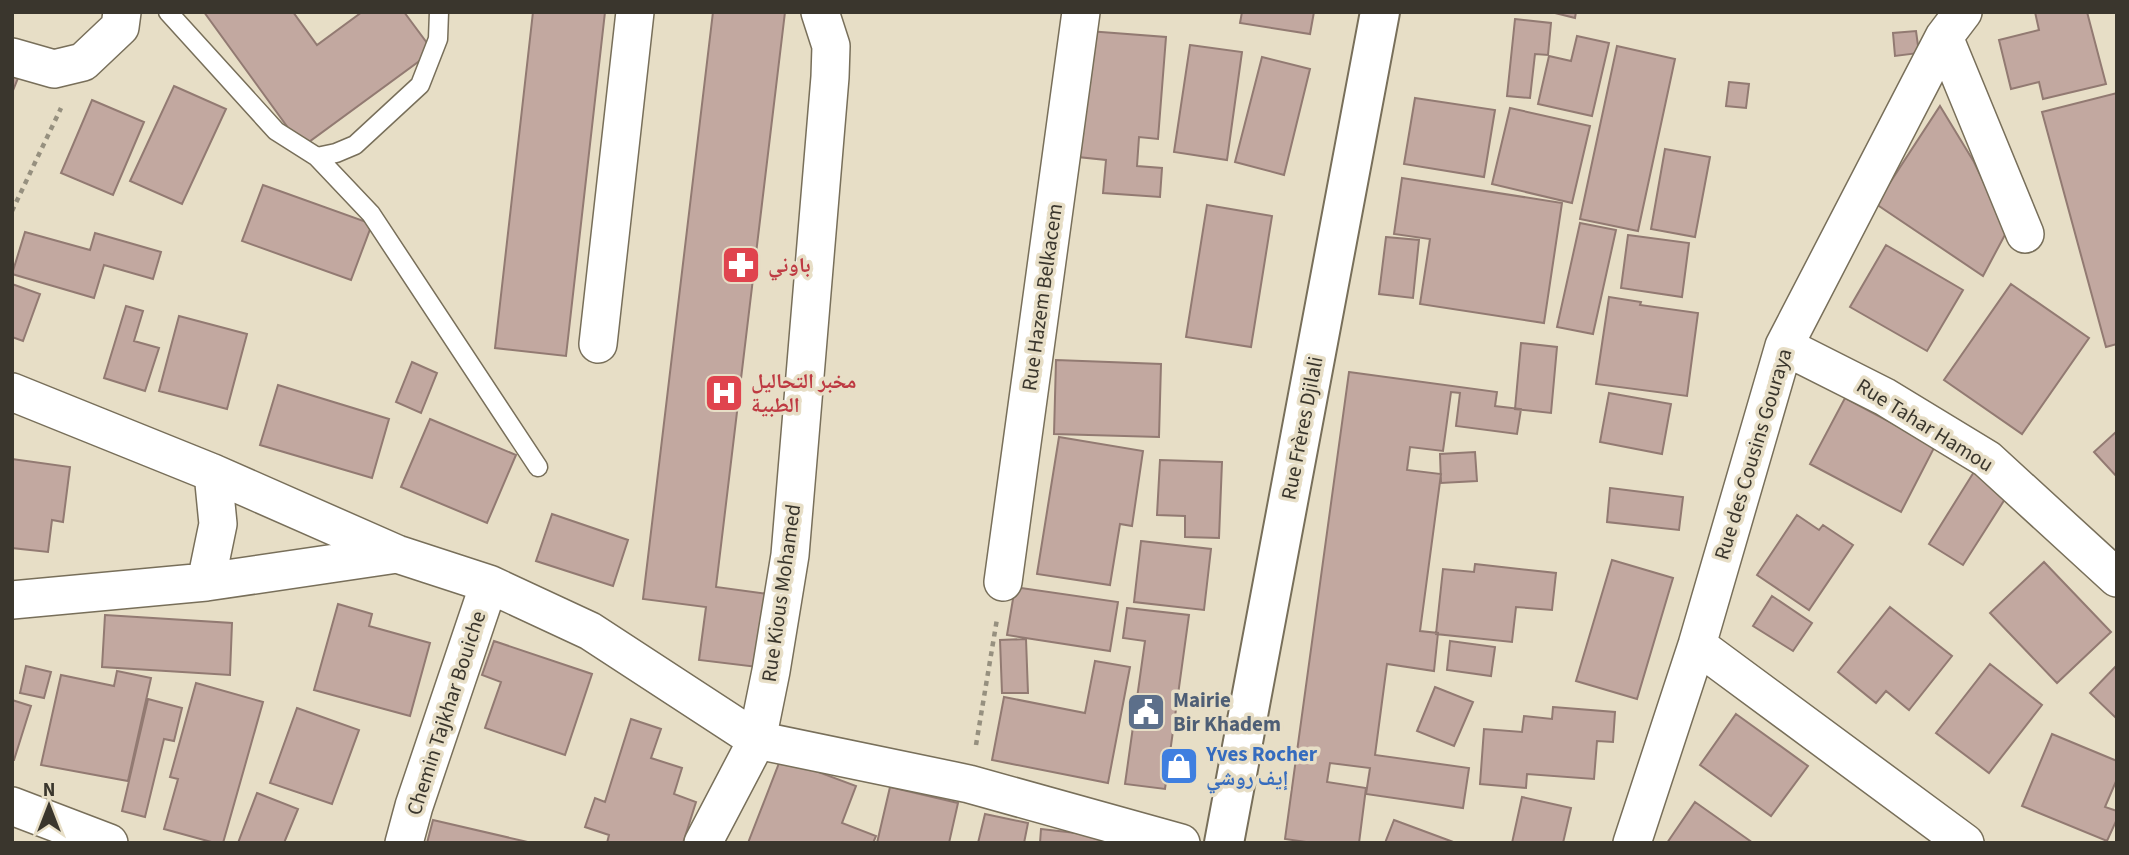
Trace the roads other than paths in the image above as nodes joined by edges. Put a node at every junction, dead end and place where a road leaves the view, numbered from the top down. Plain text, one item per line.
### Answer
1 (122, 12) edge
2 (168, 12) edge
3 (439, 12) edge
4 (635, 12) edge
5 (820, 12) edge
6 (1081, 12) edge
7 (1380, 12) edge
8 (1954, 25) edge
9 (12, 57) edge
10 (317, 157) junction
11 (2025, 234) dead end
12 (598, 344) dead end
13 (1784, 346) junction
14 (12, 392) edge
15 (538, 467) dead end
16 (213, 473) junction
17 (397, 554) junction
18 (2117, 578) edge
19 (206, 582) junction
20 (1003, 582) road end
21 (489, 584) junction
22 (12, 600) edge
23 (1697, 645) junction
24 (757, 740) junction
25 (12, 807) edge
26 (108, 843) edge
27 (404, 843) edge
28 (703, 843) edge
29 (1181, 843) edge
30 (1224, 843) edge
31 (1632, 843) edge
32 (1965, 843) edge

1 - 9 street
2 - 10 lane
3 - 10 lane
4 - 12 street
5 - 24 street, Rue Kious Mohamed
6 - 20 street, Rue Hazem Belkacem
7 - 30 main road, Rue Frères Djilali
8 - 11 street
8 - 13 street, Rue des Cousins Gouraya
10 - 15 lane
13 - 18 street, Rue Tahar Hamou
13 - 23 street, Rue des Cousins Gouraya
14 - 16 street
16 - 17 street
16 - 19 street
17 - 19 street
17 - 21 street
19 - 22 street
21 - 24 street
21 - 27 street, Chemin Tajkhar Bouiche
23 - 31 street, Rue des Cousins Gouraya
23 - 32 street
24 - 28 street, Rue Kious Mohamed
24 - 29 street
25 - 26 street

